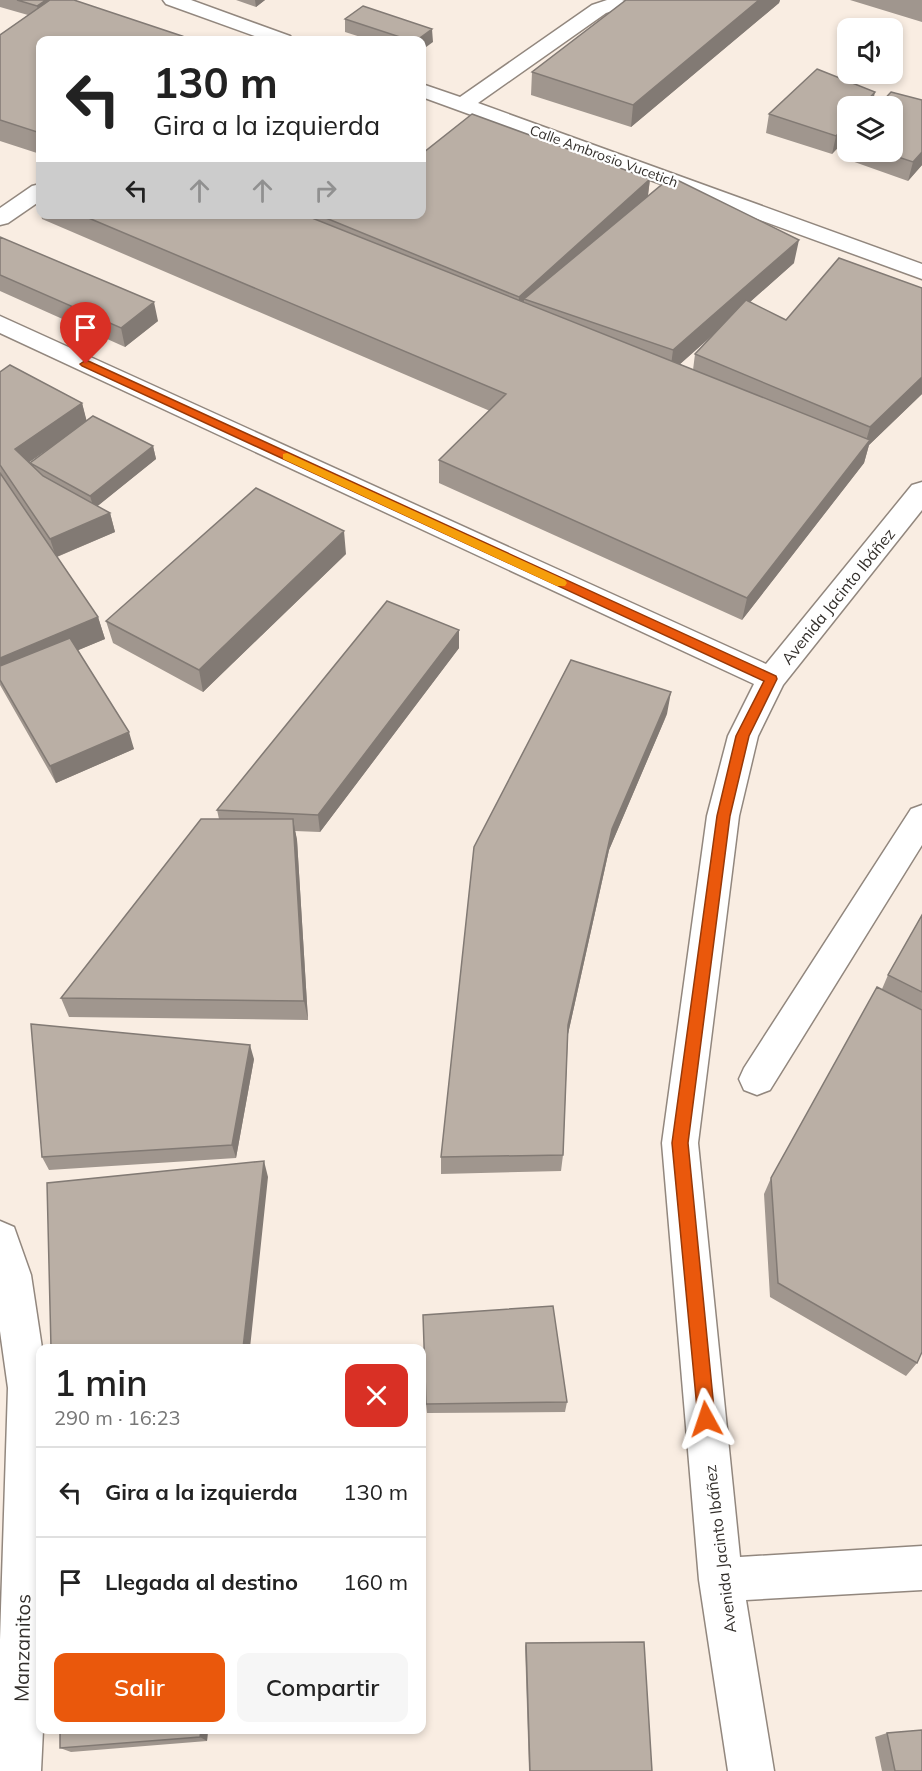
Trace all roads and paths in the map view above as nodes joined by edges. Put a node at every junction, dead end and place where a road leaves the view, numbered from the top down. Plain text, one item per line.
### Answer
1 (172, 0) edge
2 (679, 22) edge
3 (265, 36) edge
4 (426, 92) edge
5 (462, 105) junction
6 (36, 194) edge
7 (0, 218) edge
8 (922, 272) edge
9 (0, 324) edge
10 (922, 491) edge
11 (771, 679) junction
12 (917, 838) edge
13 (757, 1079) dead end
14 (0, 1240) edge
15 (922, 1568) edge
16 (721, 1580) junction
17 (13, 1749) edge
18 (751, 1771) edge

1 - 3 street
2 - 5 street
4 - 5 street, Calle Ambrosio Vucetich
5 - 8 street, Calle Ambrosio Vucetich
6 - 7 street
9 - 11 street
10 - 11 street, Avenida Jacinto Ibáñez
11 - 16 street, Avenida Jacinto Ibáñez
12 - 13 street
14 - 17 street, Manzanitos
15 - 16 street
16 - 18 street, Avenida Jacinto Ibáñez

